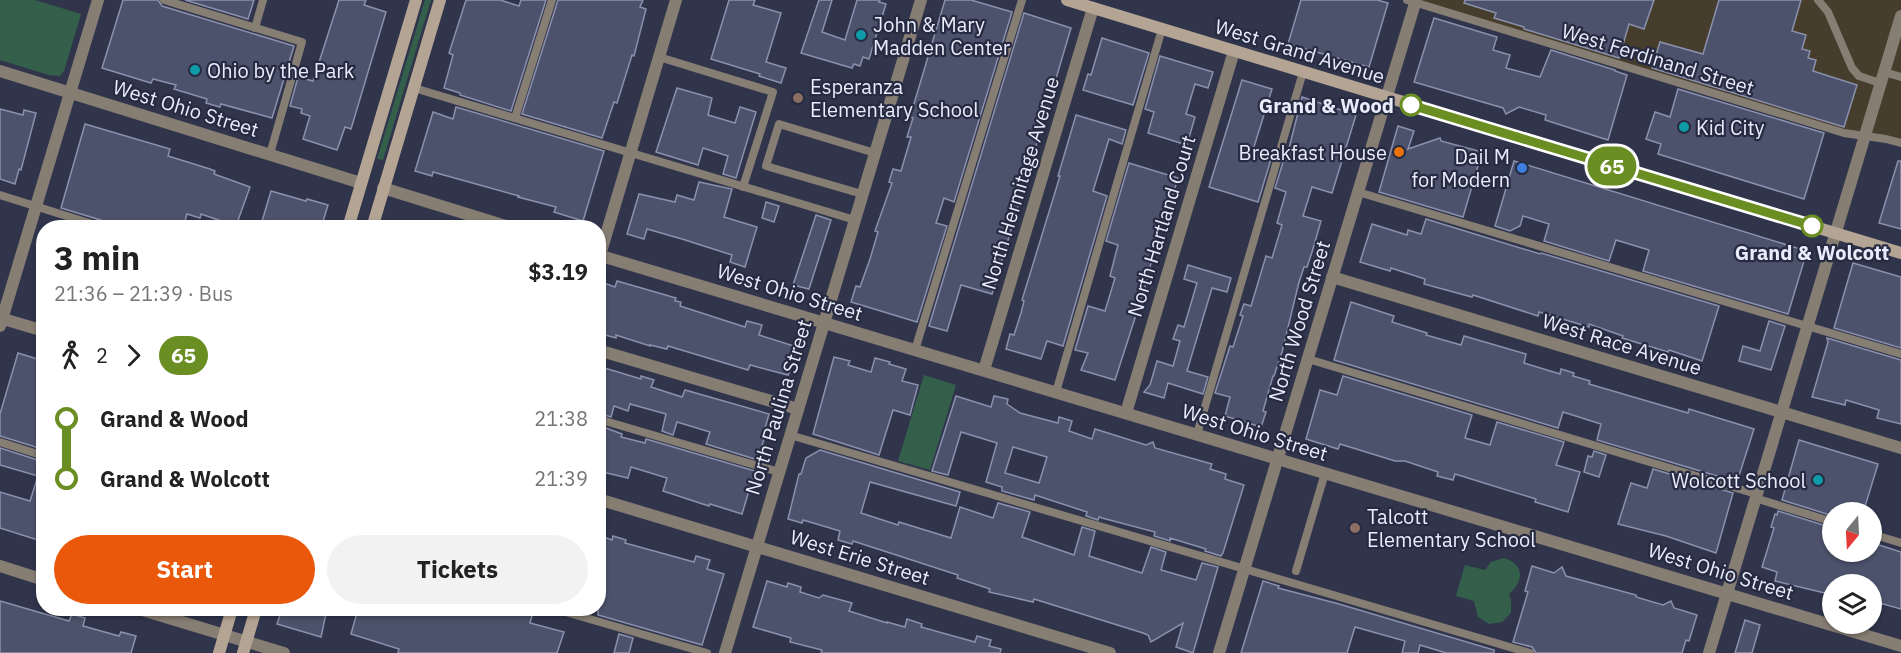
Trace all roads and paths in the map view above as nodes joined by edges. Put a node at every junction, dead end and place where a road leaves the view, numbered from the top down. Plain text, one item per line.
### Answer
1 (98, 0) edge
2 (164, 0) edge
3 (263, 0) edge
4 (416, 0) edge
5 (440, 0) edge
6 (552, 0) edge
7 (676, 0) edge
8 (921, 0) edge
9 (1022, 0) edge
10 (1067, 0) edge
11 (1818, 0) edge
12 (1413, 1) edge
13 (1094, 8) junction
14 (1901, 16) edge
15 (255, 28) junction
16 (1162, 29) junction
17 (1234, 51) junction
18 (659, 57) junction
19 (0, 71) edge
20 (1303, 72) junction
21 (1901, 77) edge
22 (1882, 78) junction
23 (414, 88) junction
24 (70, 93) junction
25 (1386, 97) junction
26 (515, 118) junction
27 (1864, 136) junction
28 (1901, 143) edge
29 (630, 152) junction
30 (875, 153) junction
31 (270, 154) junction
32 (361, 183) junction
33 (743, 187) junction
34 (383, 188) junction
35 (1358, 192) junction
36 (862, 194) junction
37 (0, 195) edge
38 (36, 206) junction
39 (80, 220) edge
40 (350, 220) edge
41 (374, 220) edge
42 (486, 220) edge
43 (855, 220) junction
44 (606, 232) edge
45 (1834, 233) junction
46 (1901, 253) edge
47 (606, 257) edge
48 (1332, 277) junction
49 (1, 321) edge
50 (824, 322) junction
51 (1807, 326) junction
52 (36, 329) edge
53 (915, 350) junction
54 (606, 352) edge
55 (1901, 354) edge
56 (1308, 359) junction
57 (984, 370) junction
58 (1056, 392) junction
59 (798, 409) junction
60 (1781, 412) junction
61 (1126, 413) junction
62 (606, 421) edge
63 (1197, 434) junction
64 (790, 435) junction
65 (0, 442) edge
66 (1901, 448) edge
67 (36, 453) edge
68 (1278, 459) junction
69 (779, 472) junction
70 (1325, 473) junction
71 (1756, 496) junction
72 (606, 501) edge
73 (1822, 518) edge
74 (1882, 537) edge
75 (1901, 543) edge
76 (757, 547) junction
77 (0, 566) edge
78 (1245, 568) junction
79 (1296, 571) dead end
80 (36, 577) edge
81 (1726, 594) junction
82 (162, 616) edge
83 (230, 616) edge
84 (254, 616) edge
85 (579, 616) edge
86 (224, 635) junction
87 (1901, 646) edge
88 (245, 647) edge
89 (219, 653) edge
90 (284, 653) edge
91 (706, 653) edge
92 (725, 653) edge
93 (1110, 653) edge
94 (1219, 653) edge
95 (1530, 653) edge
96 (1709, 653) edge

1 - 24 street
2 - 15 lane
3 - 15 lane
4 - 32 main road
5 - 23 main road
6 - 26 lane
7 - 18 street
8 - 30 street, North Paulina Street
9 - 53 lane
10 - 13 main road, West Grand Avenue
11 - 22 lane
12 - 25 street, North Wood Street
12 - 27 lane, West Ferdinand Street
13 - 16 main road, West Grand Avenue
13 - 57 street, North Hermitage Avenue
14 - 22 street
15 - 31 lane
16 - 17 main road, West Grand Avenue
16 - 58 lane
17 - 20 main road, West Grand Avenue
17 - 61 street, North Hartland Court
18 - 29 street
18 - 33 lane
19 - 24 street, West Ohio Street
20 - 25 main road, West Grand Avenue
20 - 63 lane
21 - 22 lane
22 - 27 street
23 - 26 lane
23 - 34 main road
24 - 31 street, West Ohio Street
24 - 38 street
25 - 35 street, North Wood Street
25 - 45 main road, West Grand Avenue
26 - 29 lane
27 - 28 lane, West Ferdinand Street
27 - 45 street
29 - 33 lane
29 - 44 street
30 - 36 street, North Paulina Street
30 - 36 lane
31 - 32 street, West Ohio Street
32 - 40 main road
33 - 43 lane
34 - 41 main road
34 - 42 street
35 - 48 street, North Wood Street
35 - 51 lane
36 - 43 street, North Paulina Street
37 - 38 lane
38 - 39 lane
38 - 49 street
43 - 50 street, North Paulina Street
45 - 46 main road, West Grand Avenue
45 - 51 street
47 - 50 street, West Ohio Street
48 - 56 street, North Wood Street
48 - 60 street, West Race Avenue
49 - 52 street
50 - 53 street, West Ohio Street
50 - 59 street, North Paulina Street
51 - 55 lane
51 - 60 street
53 - 57 street, West Ohio Street
54 - 59 street
56 - 68 street, North Wood Street
56 - 71 lane
57 - 58 street, West Ohio Street
58 - 61 street, West Ohio Street
59 - 64 street, North Paulina Street
60 - 66 street, West Race Avenue
60 - 71 street
61 - 63 street, West Ohio Street
62 - 69 lane
63 - 68 street, West Ohio Street
64 - 69 street, North Paulina Street
64 - 78 lane
65 - 67 lane
68 - 70 street, West Ohio Street
68 - 78 street, North Wood Street
69 - 76 street, North Paulina Street
70 - 79 lane
70 - 81 street, West Ohio Street
71 - 73 lane
71 - 81 street
72 - 76 street, West Erie Street
74 - 75 lane
76 - 92 street, North Paulina Street
76 - 93 street, West Erie Street
77 - 80 street
78 - 94 street, North Wood Street
78 - 95 lane
81 - 87 street, West Ohio Street
81 - 96 street
82 - 86 street
83 - 86 main road
84 - 88 main road
85 - 91 lane
86 - 88 street
86 - 89 main road
88 - 90 street

